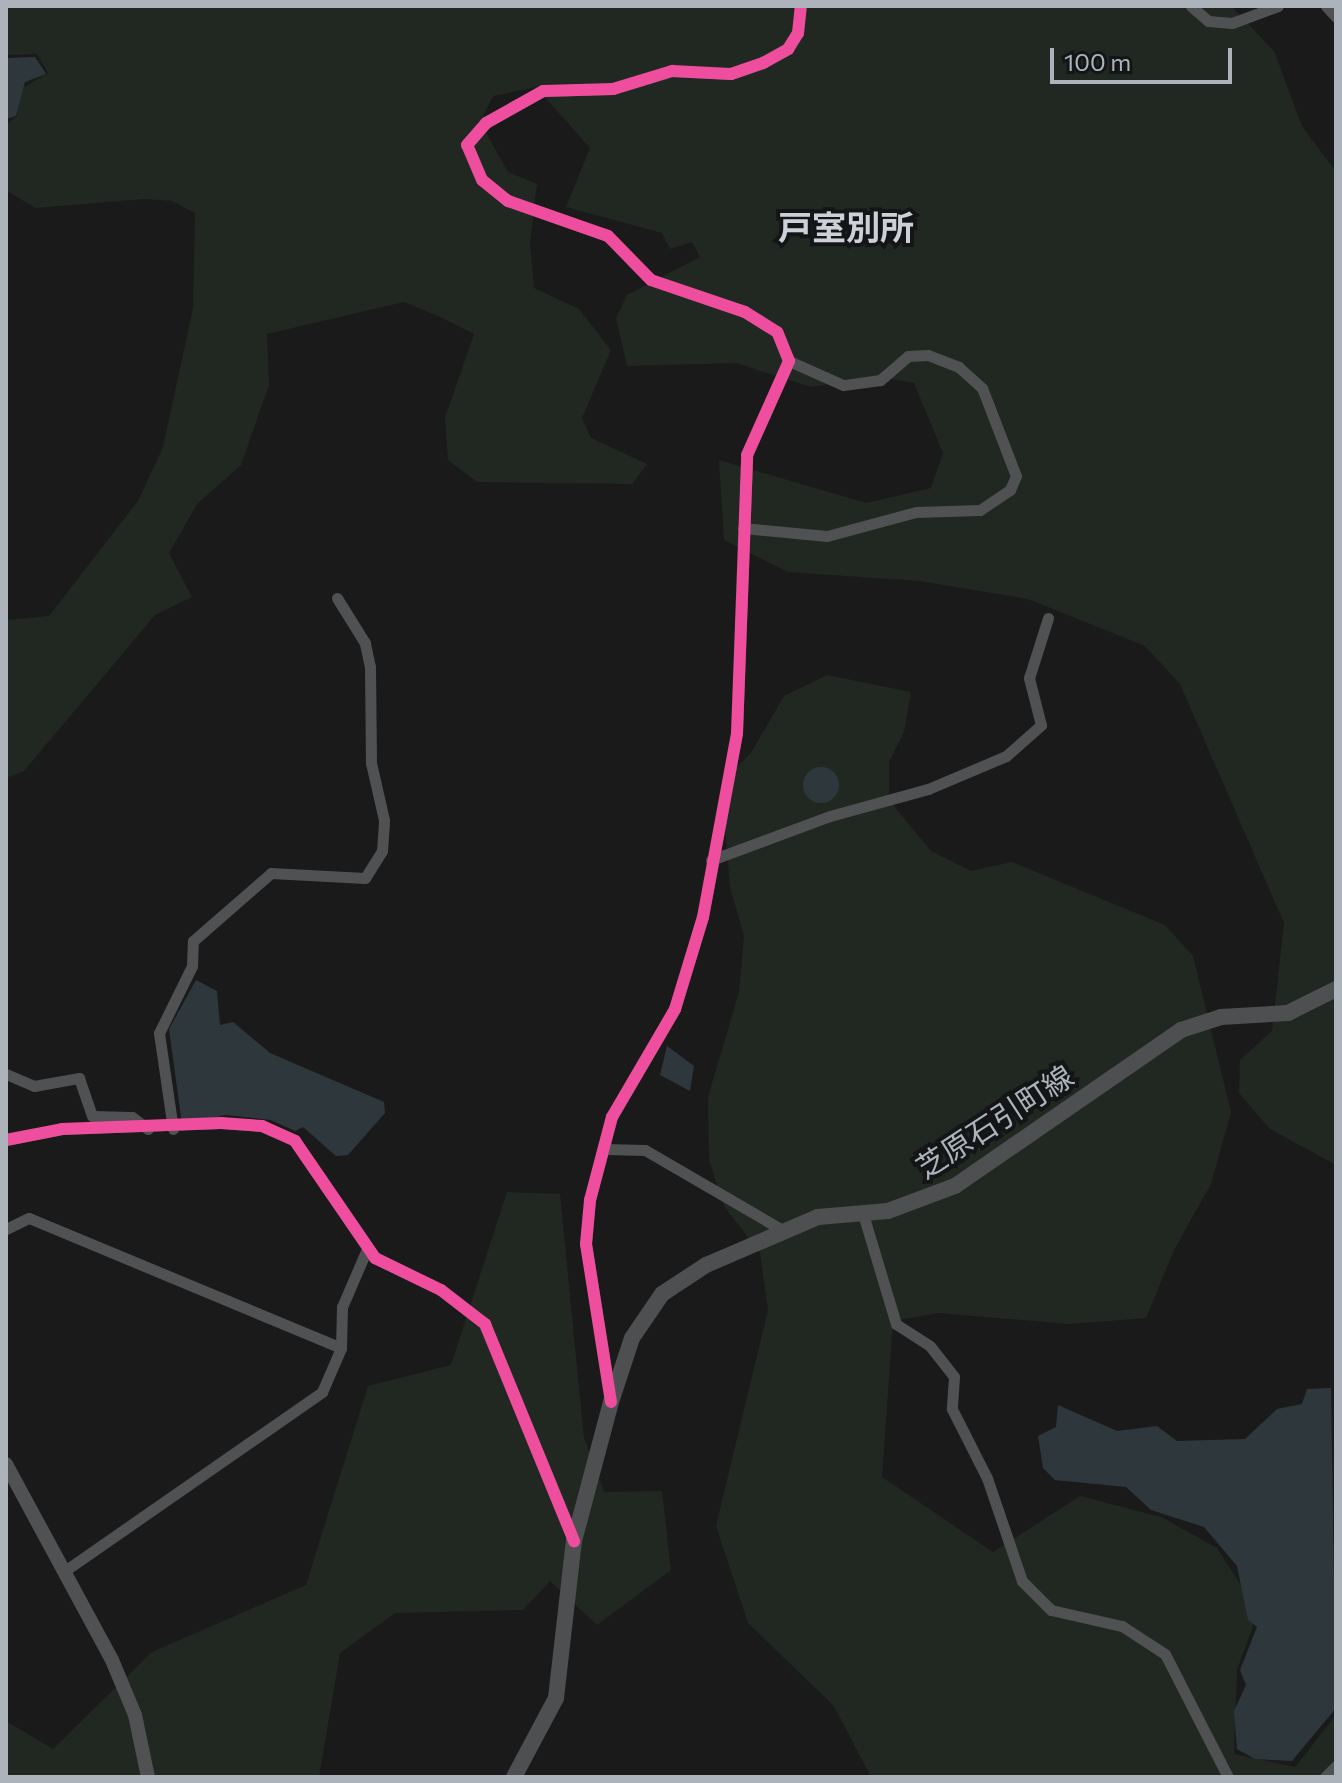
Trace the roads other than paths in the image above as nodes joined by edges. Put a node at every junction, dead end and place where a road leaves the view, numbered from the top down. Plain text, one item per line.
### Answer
1 (801, 6) edge
2 (1191, 6) edge
3 (1278, 6) edge
4 (1326, 6) edge
5 (1336, 17) edge
6 (789, 361) junction
7 (743, 528) junction
8 (337, 598) dead end
9 (1048, 618) dead end
10 (711, 860) junction
11 (1336, 989) edge
12 (6, 1074) edge
13 (173, 1129) junction
14 (148, 1130) junction
15 (6, 1140) edge
16 (604, 1149) junction
17 (863, 1214) junction
18 (6, 1229) edge
19 (784, 1231) junction
20 (367, 1249) junction
21 (341, 1348) junction
22 (611, 1402) junction
23 (6, 1464) edge
24 (574, 1541) junction
25 (66, 1570) junction
26 (1336, 1766) edge
27 (148, 1777) edge
28 (514, 1777) edge
29 (1228, 1777) edge
30 (1325, 1777) edge

1 - 6 street
2 - 3 street
4 - 5 street
6 - 7 street
6 - 7 street
7 - 10 street
8 - 13 street
9 - 10 street
10 - 16 street
11 - 17 main road, 芝原石引町線
12 - 14 street
13 - 14 street
13 - 20 street
14 - 15 street
16 - 19 street
16 - 22 street
17 - 19 main road, 芝原石引町線
17 - 29 street
18 - 21 street
19 - 22 main road, 芝原石引町線
20 - 21 street
20 - 24 street
21 - 25 street
22 - 24 main road, 芝原石引町線
23 - 25 street
24 - 28 main road, 芝原石引町線
25 - 27 street
26 - 30 street

